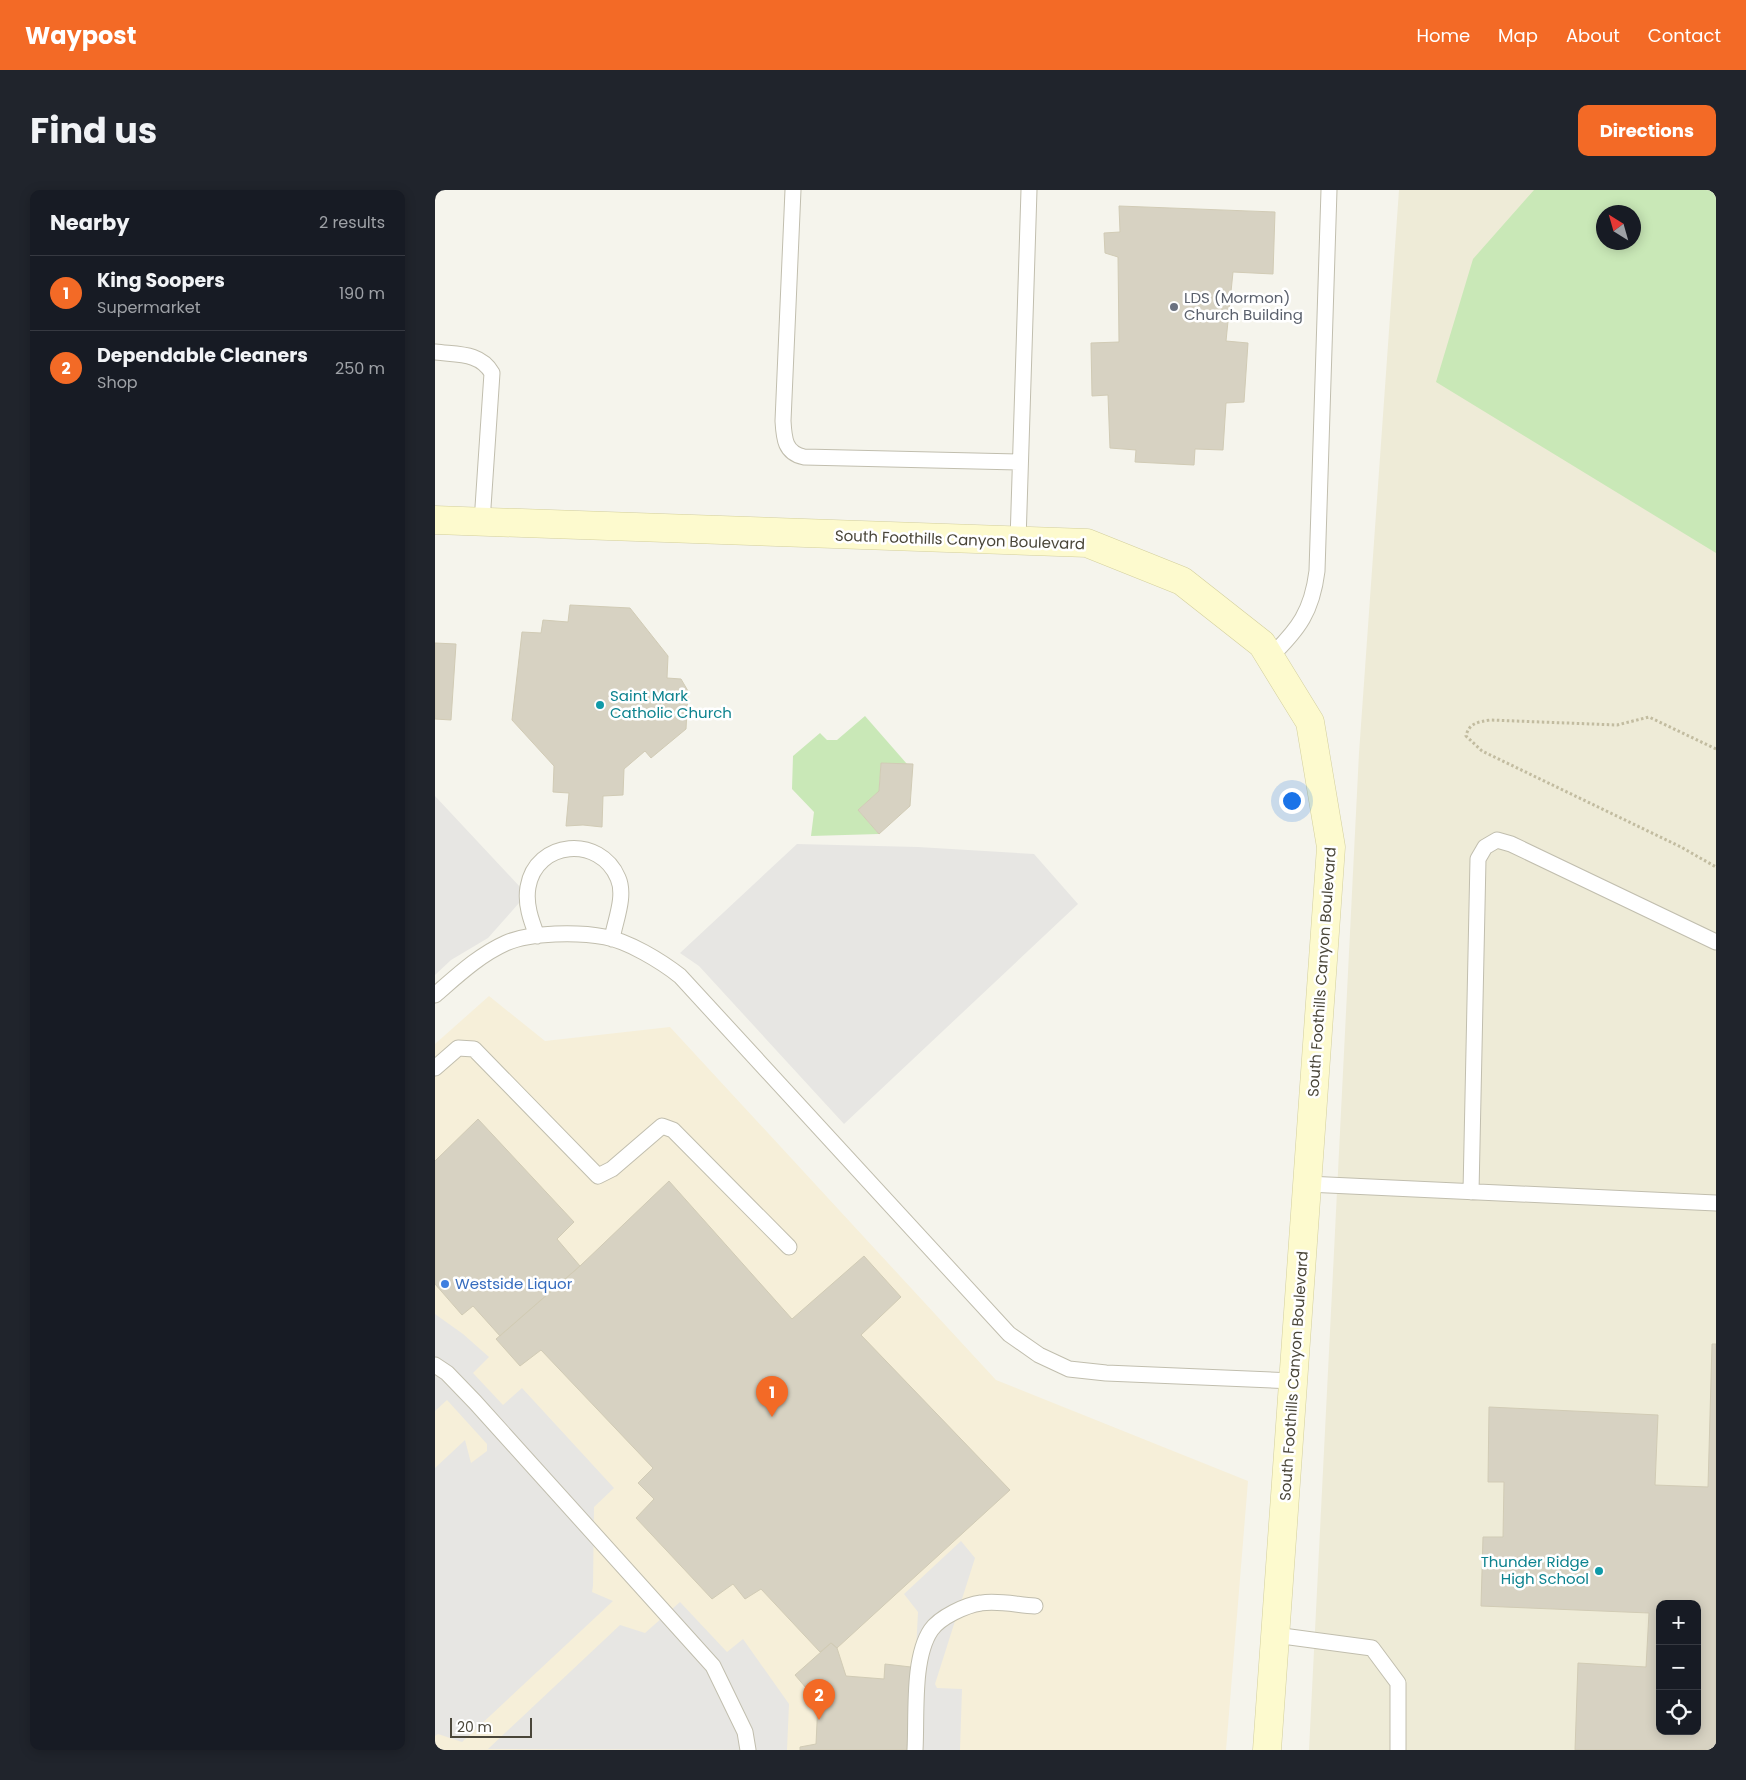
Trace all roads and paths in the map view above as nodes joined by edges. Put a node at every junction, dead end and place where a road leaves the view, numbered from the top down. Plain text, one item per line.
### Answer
1 (793, 190) edge
2 (1029, 190) edge
3 (1329, 190) edge
4 (435, 352) edge
5 (1020, 462) junction
6 (435, 520) edge
7 (482, 522) junction
8 (1018, 541) junction
9 (1271, 657) junction
10 (1716, 749) edge
11 (1716, 867) edge
12 (537, 936) junction
13 (612, 939) junction
14 (1716, 942) edge
15 (435, 995) edge
16 (435, 1068) edge
17 (1307, 1184) junction
18 (1471, 1192) junction
19 (1716, 1203) edge
20 (789, 1247) dead end
21 (435, 1365) edge
22 (1293, 1381) junction
23 (1035, 1606) dead end
24 (1275, 1636) junction
25 (748, 1750) edge
26 (915, 1750) edge
27 (1267, 1750) edge
28 (1398, 1750) edge

1 - 5 lane
2 - 5 lane
3 - 9 lane
4 - 7 lane
5 - 8 lane
6 - 7 street, South Foothills Canyon Boulevard
7 - 8 street, South Foothills Canyon Boulevard
8 - 9 street, South Foothills Canyon Boulevard
9 - 17 street, South Foothills Canyon Boulevard
10 - 11 path
12 - 13 lane
12 - 13 lane
12 - 15 lane
13 - 22 lane
14 - 18 lane
16 - 20 lane
17 - 18 lane
17 - 22 street, South Foothills Canyon Boulevard
18 - 19 lane
21 - 25 lane
22 - 24 street, South Foothills Canyon Boulevard
23 - 26 lane
24 - 27 street, South Foothills Canyon Boulevard
24 - 28 lane

